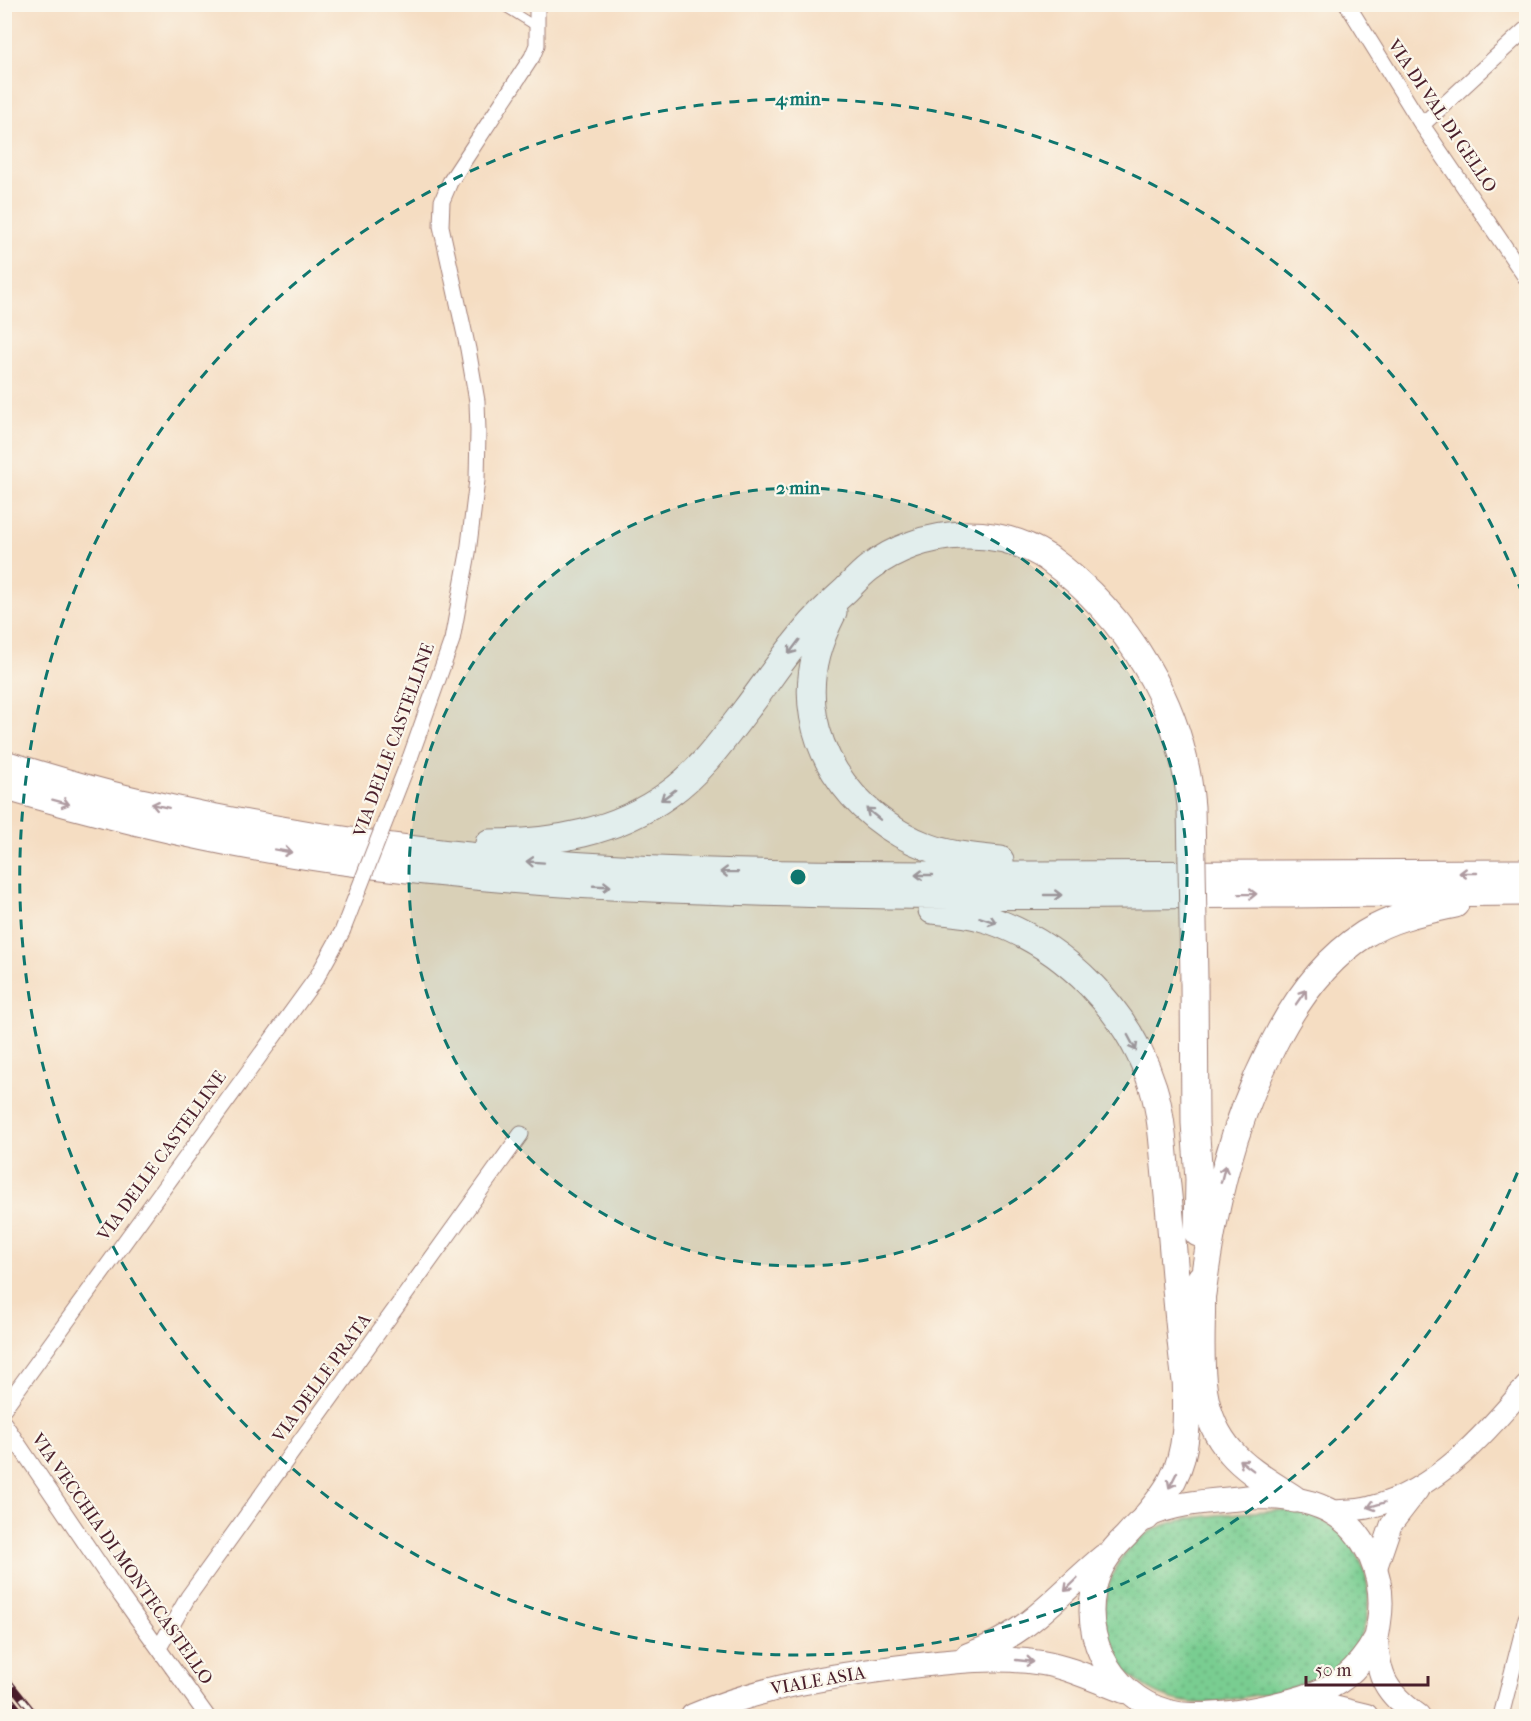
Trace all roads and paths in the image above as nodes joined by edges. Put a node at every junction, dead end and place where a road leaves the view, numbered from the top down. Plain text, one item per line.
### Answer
1 (500, 4) edge
2 (537, 4) edge
3 (1347, 4) edge
4 (538, 28) junction
5 (1527, 29) edge
6 (1422, 125) junction
7 (1527, 278) edge
8 (847, 589) junction
9 (4, 764) edge
10 (4, 786) edge
11 (412, 849) junction
12 (1527, 873) edge
13 (1151, 874) junction
14 (785, 893) junction
15 (1527, 893) edge
16 (1195, 1123) junction
17 (521, 1134) dead end
18 (1202, 1294) junction
19 (1186, 1381) junction
20 (1527, 1386) edge
21 (4, 1408) edge
22 (4, 1423) edge
23 (1420, 1487) junction
24 (1294, 1499) junction
25 (1329, 1511) junction
26 (1146, 1517) junction
27 (1115, 1547) junction
28 (1376, 1569) junction
29 (1527, 1618) edge
30 (1376, 1638) junction
31 (159, 1648) junction
32 (946, 1662) junction
33 (1130, 1694) junction
34 (1271, 1706) junction
35 (700, 1713) edge
36 (1212, 1715) edge
37 (207, 1716) edge
38 (1149, 1716) edge
39 (1366, 1716) edge
40 (1418, 1716) edge
41 (1501, 1716) edge

1 - 4 lane
2 - 4 street, VIA DELLE CASTELLINE
3 - 6 street, VIA DI VAL DI GELLO
4 - 21 street, VIA DELLE CASTELLINE, bridge
5 - 6 street
6 - 7 street, VIA DI VAL DI GELLO
8 -> 11 highway
13 -> 8 highway
8 - 16 highway, bridge
11 -> 9 highway
10 -> 14 highway
13 -> 11 highway
12 -> 13 highway
14 -> 15 highway
14 -> 19 highway
18 -> 15 highway
16 - 18 highway
16 - 19 highway
17 - 31 street, VIA DELLE PRATA
24 -> 18 highway
19 -> 26 highway
20 - 23 main road
22 - 31 street, VIA VECCHIA DI MONTECASTELLO
23 -> 25 main road
23 - 28 main road
24 - 25 main road
24 - 26 main road
25 - 28 main road
26 - 27 main road
27 -> 32 main road, VIALE ASIA
27 - 33 main road
28 - 30 main road
29 - 41 street
30 - 34 main road
30 - 40 main road
31 - 37 street, VIA VECCHIA DI MONTECASTELLO
32 -> 33 main road, VIALE ASIA
32 - 35 main road, VIALE ASIA
33 - 36 main road
33 - 38 street
34 - 36 main road
34 - 39 main road

